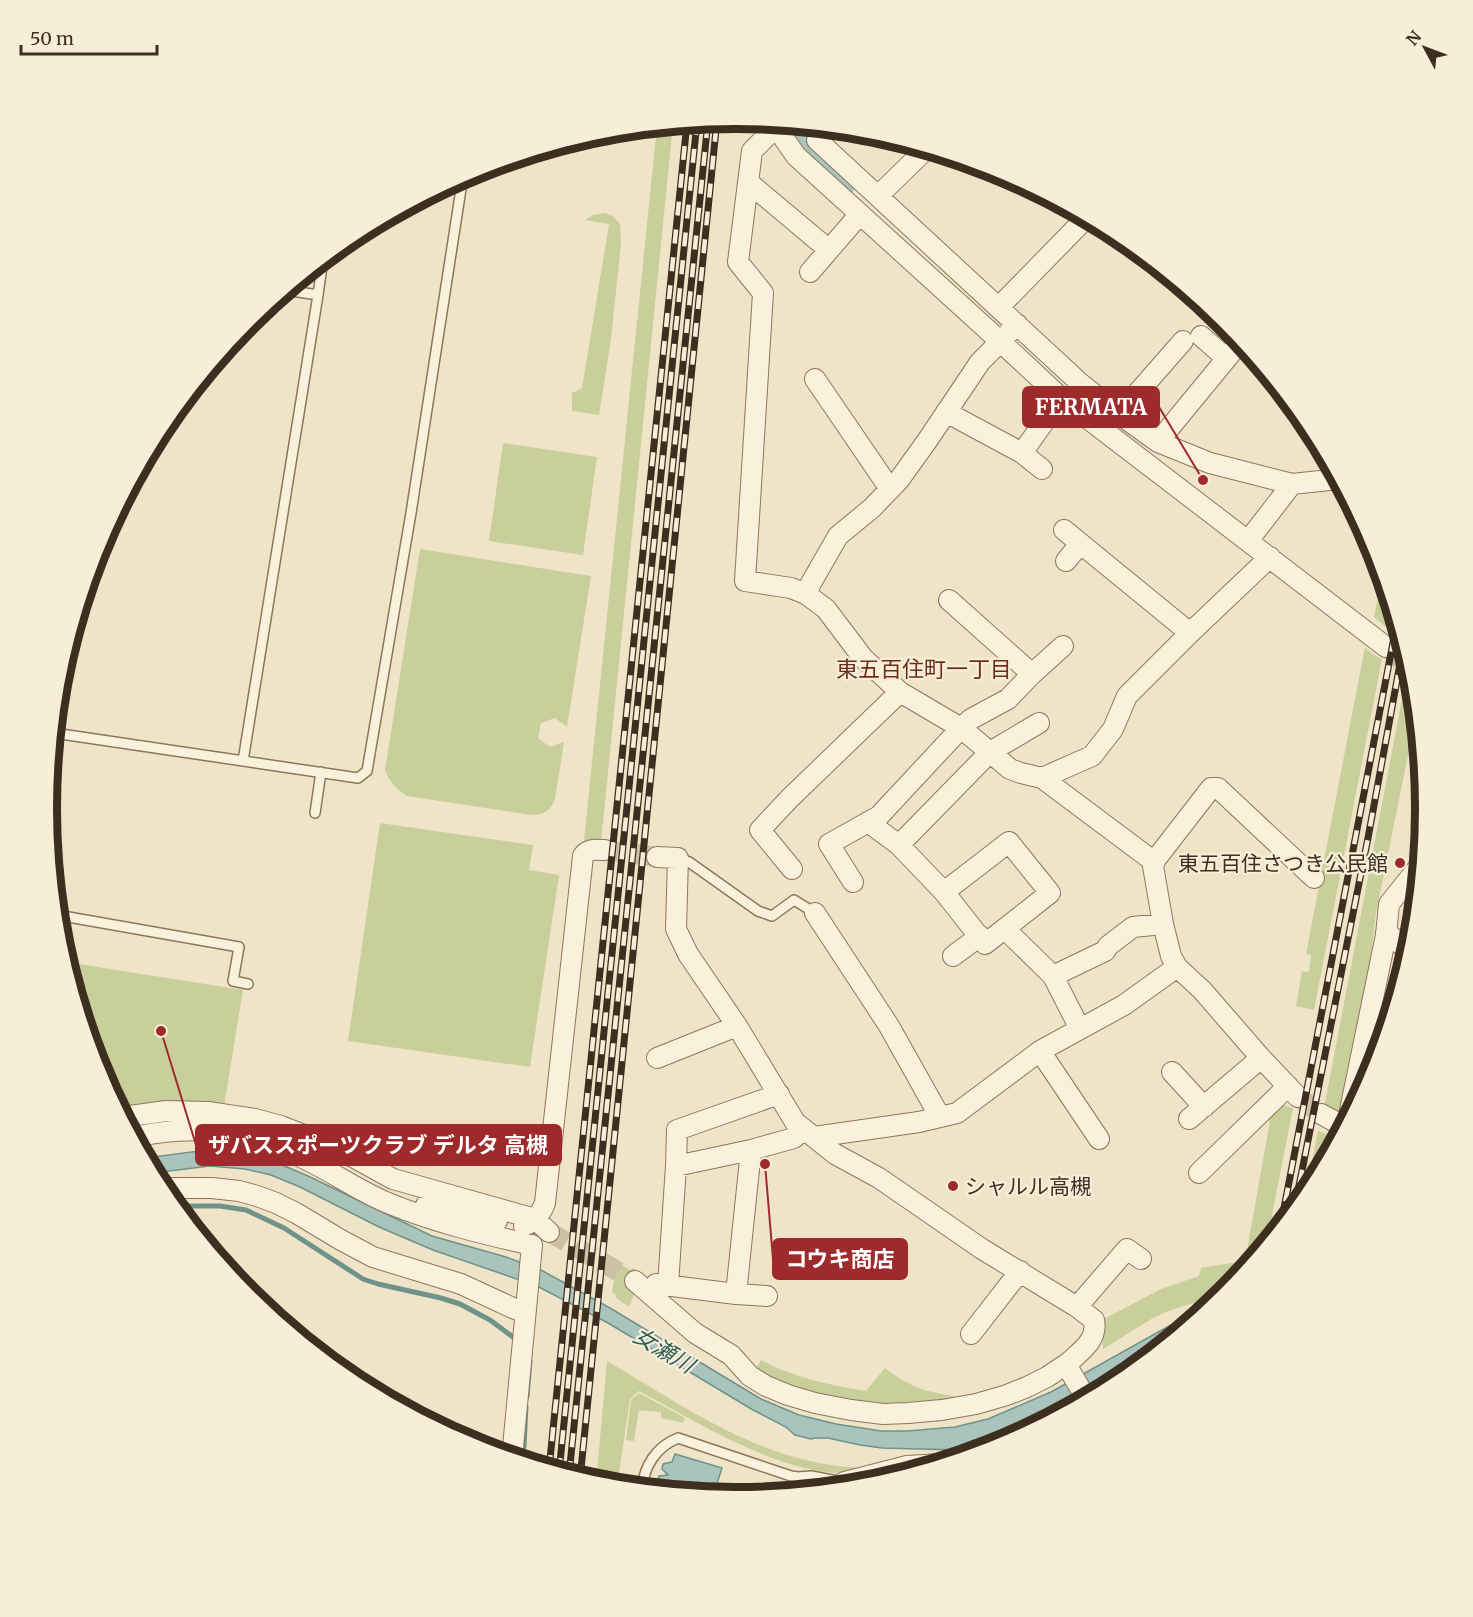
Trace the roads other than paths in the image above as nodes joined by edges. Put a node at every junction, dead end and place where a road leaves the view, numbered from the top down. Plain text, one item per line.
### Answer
1 (773, 130) edge
2 (782, 130) edge
3 (808, 144) edge
4 (921, 155) edge
5 (748, 183) junction
6 (461, 188) edge
7 (870, 207) junction
8 (1082, 224) edge
9 (909, 244) junction
10 (829, 250) junction
11 (322, 270) edge
12 (810, 272) dead end
13 (296, 292) edge
14 (318, 295) junction
15 (1007, 315) junction
16 (994, 336) junction
17 (1235, 347) edge
18 (1226, 358) junction
19 (816, 392) dead end
20 (1061, 398) junction
21 (946, 412) junction
22 (1119, 414) junction
23 (1140, 442) junction
24 (1022, 453) junction
25 (1042, 470) dead end
26 (1331, 480) edge
27 (1292, 483) junction
28 (890, 489) junction
29 (1064, 530) dead end
30 (1248, 541) junction
31 (1080, 544) junction
32 (1270, 557) junction
33 (1066, 561) dead end
34 (806, 594) junction
35 (949, 600) dead end
36 (1190, 633) junction
37 (1063, 646) dead end
38 (1386, 647) tunnel mouth
39 (1032, 674) junction
40 (900, 692) junction
41 (1039, 723) dead end
42 (961, 728) junction
43 (62, 733) edge
44 (990, 752) junction
45 (243, 761) junction
46 (321, 772) junction
47 (1042, 778) junction
48 (315, 813) dead end
49 (868, 822) junction
50 (899, 845) junction
51 (604, 850) tunnel mouth
52 (657, 857) tunnel mouth
53 (678, 858) junction
54 (1156, 860) junction
55 (792, 869) dead end
56 (1413, 875) edge
57 (1314, 878) dead end
58 (854, 882) dead end
59 (944, 892) junction
60 (815, 913) joint
61 (66, 917) edge
62 (1163, 924) junction
63 (1005, 929) junction
64 (1386, 932) junction
65 (980, 936) junction
66 (1402, 945) edge
67 (954, 956) dead end
68 (1177, 967) junction
69 (1053, 976) junction
70 (248, 984) dead end
71 (737, 1026) junction
72 (1080, 1029) junction
73 (1365, 1037) junction
74 (1374, 1044) edge
75 (1040, 1051) junction
76 (657, 1058) dead end
77 (1261, 1058) junction
78 (1172, 1072) dead end
79 (1354, 1092) edge
80 (779, 1094) junction
81 (1320, 1114) tunnel mouth
82 (131, 1116) edge
83 (940, 1117) junction
84 (1338, 1123) edge
85 (809, 1133) junction
86 (141, 1135) edge
87 (1099, 1139) dead end
88 (751, 1150) junction
89 (676, 1166) junction
90 (1199, 1173) dead end
91 (173, 1188) edge
92 (384, 1202) junction
93 (528, 1223) junction
94 (1141, 1259) dead end
95 (1020, 1271) junction
96 (668, 1285) junction
97 (736, 1294) junction
98 (767, 1296) dead end
99 (1077, 1307) junction
100 (515, 1309) dead end
101 (971, 1334) dead end
102 (1069, 1367) junction
103 (1083, 1393) edge
104 (513, 1450) edge
105 (643, 1481) edge
106 (827, 1482) edge

1 - 5 street
2 - 3 street
3 - 7 street
3 - 7 street
4 - 7 street
5 - 10 street
5 - 34 street
6 - 46 lane
7 - 9 street
7 - 9 street
7 - 10 street
8 - 15 street
9 - 15 street
9 - 16 street
10 - 12 street
11 - 14 lane
13 - 14 lane
14 - 45 lane
15 - 16 street
15 - 22 street
16 - 20 street
16 - 21 street
17 - 18 street
18 - 22 street
18 - 23 street
19 - 28 street
20 - 23 street
20 - 24 street
21 - 24 street
21 - 28 street
22 - 23 street
23 - 27 street
23 - 30 street
24 - 25 street
26 - 27 street
27 - 30 street
28 - 34 street
29 - 31 street
30 - 32 street
31 - 33 street
31 - 36 street
32 - 36 street
32 - 38 street
34 - 40 street
35 - 39 street
36 - 47 street
37 - 39 street
39 - 42 street
40 - 42 street
40 - 55 street
41 - 44 street
42 - 44 street
42 - 49 street
43 - 45 lane
44 - 47 street
44 - 50 street
45 - 46 lane
46 - 48 lane
47 - 54 street
49 - 50 street
49 - 58 street
50 - 59 street
51 - 93 street
52 - 53 street
53 - 60 lane
53 - 71 street
54 - 57 street
54 - 62 street
56 - 64 street
59 - 63 street
59 - 65 street
60 - 83 street
61 - 70 lane
62 - 68 street
62 - 69 street
63 - 65 street
63 - 69 street
64 - 66 street
64 - 73 street
65 - 67 street
68 - 72 street
68 - 77 street
69 - 72 street
71 - 76 street
71 - 80 street
72 - 75 street
73 - 74 street
73 - 79 street
75 - 83 street
75 - 87 street
77 - 78 street
77 - 90 street
80 - 85 street
80 - 89 street
81 - 84 street
82 - 93 street
83 - 85 street
85 - 88 street
85 - 95 street
86 - 92 street
88 - 89 street
88 - 97 street
89 - 96 street
91 - 100 street
92 - 93 street
92 - 104 street
94 - 99 street
95 - 99 street
95 - 101 street
96 - 97 street
96 - 102 street
97 - 98 street
99 - 102 street
102 - 103 street
105 - 106 lane

